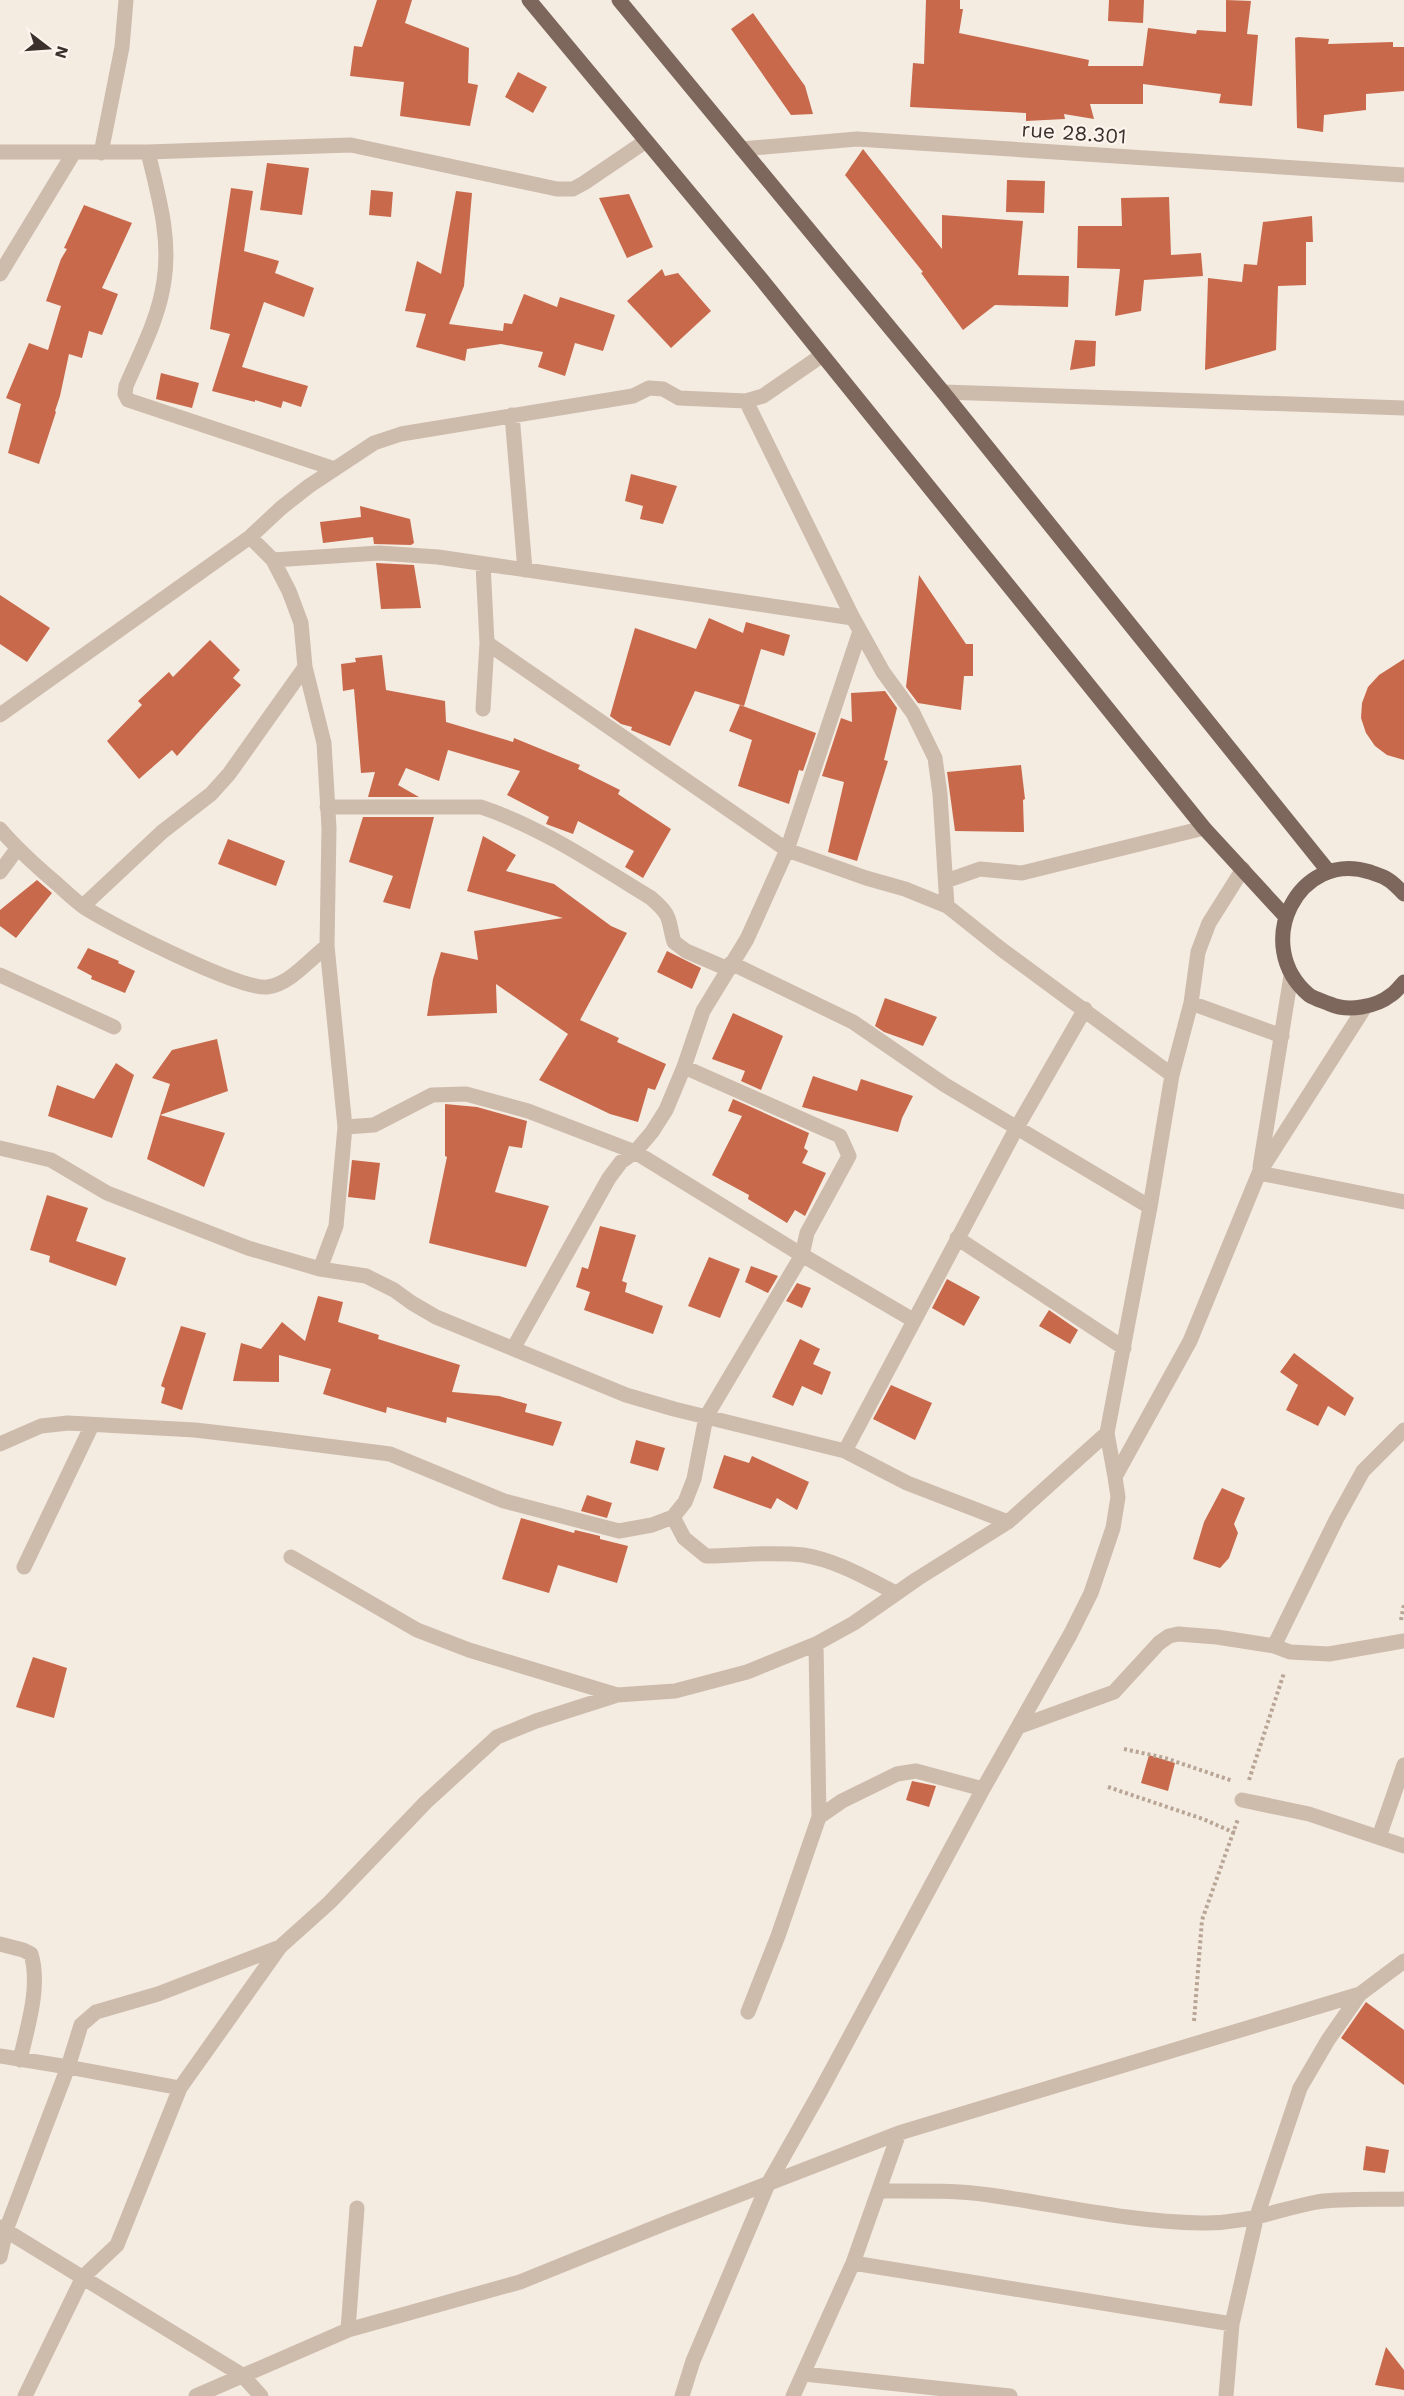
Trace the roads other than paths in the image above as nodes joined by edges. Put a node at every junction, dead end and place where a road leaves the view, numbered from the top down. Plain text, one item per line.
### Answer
1 (126, 0) edge
2 (529, 0) edge
3 (619, 0) edge
4 (646, 141) junction
5 (742, 149) junction
6 (0, 152) edge
7 (148, 152) junction
8 (101, 153) junction
9 (73, 154) junction
10 (1404, 175) edge
11 (0, 274) edge
12 (821, 356) junction
13 (944, 392) junction
14 (746, 401) junction
15 (1404, 408) edge
16 (512, 415) junction
17 (335, 470) junction
18 (250, 537) junction
19 (273, 560) junction
20 (483, 564) junction
21 (525, 570) junction
22 (856, 624) junction
23 (487, 643) junction
24 (305, 666) junction
25 (483, 709) dead end
26 (0, 715) edge
27 (327, 807) junction
28 (1204, 828) junction
29 (0, 829) edge
30 (17, 849) junction
31 (788, 850) junction
32 (1243, 869) junction
33 (0, 872) edge
34 (1329, 872) junction
35 (946, 880) junction
36 (1404, 894) edge
37 (83, 906) junction
38 (947, 906) junction
39 (1285, 916) junction
40 (327, 946) junction
41 (730, 966) junction
42 (0, 975) edge
43 (1292, 976) junction
44 (1404, 982) edge
45 (1191, 1003) junction
46 (1365, 1007) junction
47 (1085, 1009) junction
48 (114, 1027) dead end
49 (1282, 1036) junction
50 (684, 1067) junction
51 (1172, 1075) junction
52 (345, 1127) junction
53 (1016, 1129) junction
54 (0, 1148) edge
55 (634, 1152) junction
56 (1259, 1173) junction
57 (1404, 1202) edge
58 (1150, 1207) junction
59 (957, 1238) junction
60 (802, 1255) junction
61 (320, 1269) junction
62 (913, 1320) junction
63 (514, 1347) junction
64 (1124, 1348) junction
65 (706, 1417) junction
66 (92, 1425) junction
67 (1404, 1430) edge
68 (1107, 1433) junction
69 (0, 1444) edge
70 (845, 1451) junction
71 (1115, 1477) junction
72 (673, 1517) junction
73 (1008, 1522) junction
74 (291, 1557) dead end
75 (24, 1567) dead end
76 (896, 1593) junction
77 (1404, 1641) edge
78 (816, 1644) junction
79 (1274, 1646) junction
80 (617, 1695) junction
81 (1018, 1726) junction
82 (1404, 1765) edge
83 (983, 1790) junction
84 (1245, 1793) road end
85 (819, 1817) junction
86 (1379, 1837) junction
87 (1404, 1846) edge
88 (0, 1944) edge
89 (280, 1947) junction
90 (1404, 1961) edge
91 (1360, 1994) junction
92 (748, 2012) dead end
93 (0, 2056) edge
94 (20, 2060) junction
95 (68, 2067) junction
96 (180, 2088) junction
97 (899, 2133) junction
98 (768, 2184) junction
99 (880, 2192) junction
100 (1404, 2199) edge
101 (357, 2208) dead end
102 (1256, 2219) junction
103 (3, 2229) edge
104 (0, 2257) edge
105 (853, 2263) junction
106 (83, 2277) junction
107 (1232, 2324) junction
108 (348, 2330) junction
109 (804, 2374) junction
110 (242, 2375) junction
111 (25, 2396) edge
112 (196, 2396) edge
113 (261, 2396) edge
114 (682, 2396) edge
115 (793, 2396) edge
116 (1010, 2396) edge
117 (1226, 2396) edge

1 - 8 street
2 - 4 main road
3 - 5 main road
4 - 7 street
4 - 12 main road
5 - 10 street, rue 28.301
5 - 13 main road
6 - 9 street
7 - 8 street
7 - 17 street
8 - 9 street
9 - 11 street
12 - 14 street
12 - 28 main road
13 - 15 street
13 - 34 main road
14 - 16 street
14 - 22 street
16 - 17 street
16 - 21 street
17 - 18 street
18 - 19 street
18 - 26 street
19 - 20 street
19 - 24 street
20 - 21 street
20 - 23 street
21 - 22 street
22 - 31 street
22 - 35 street
23 - 25 street
23 - 31 street
24 - 27 street
24 - 37 street
27 - 40 street
27 - 41 street
28 - 32 main road
28 - 35 street
29 - 30 street
30 - 33 street
30 - 37 street
31 - 38 street
31 - 41 street
32 - 39 main road
32 - 45 street
34 - 36 main road
34 - 39 main road
35 - 38 street
37 - 40 street
38 - 47 street
39 - 43 main road
40 - 52 street
41 - 50 street
41 - 53 street
42 - 48 street
43 - 46 main road
43 - 49 street
44 - 46 main road
45 - 49 street
45 - 51 street
46 - 56 street
47 - 51 street
47 - 53 street
49 - 56 street
50 - 55 street
50 - 60 street
51 - 58 street
52 - 55 street
52 - 61 street
53 - 58 street
53 - 59 street
54 - 61 street
55 - 60 street
55 - 63 street
56 - 57 street
56 - 71 street
58 - 64 street
59 - 62 street
59 - 64 street
60 - 62 street
60 - 65 street
61 - 63 street
62 - 70 street
63 - 65 street
64 - 68 street
65 - 70 street
65 - 72 street
66 - 69 street
66 - 72 street
66 - 75 street
67 - 79 street
68 - 71 street
68 - 73 street
70 - 73 street
71 - 81 street
72 - 76 street
73 - 76 street
74 - 80 street
76 - 78 street
77 - 79 street
78 - 80 street
78 - 85 street
79 - 81 street
80 - 89 street
81 - 83 street
82 - 86 street
83 - 85 street
83 - 98 street
84 - 86 street
85 - 92 street
86 - 87 street
88 - 94 street
89 - 95 street
89 - 96 street
90 - 91 street
91 - 97 street
91 - 102 street
93 - 94 street
94 - 95 street
95 - 96 street
95 - 103 street
96 - 106 street
97 - 98 street
97 - 99 street
98 - 108 street
98 - 114 street
99 - 102 street
99 - 105 street
100 - 102 street
101 - 108 street
102 - 107 street
103 - 104 street
103 - 106 street
105 - 107 street
105 - 109 street
106 - 110 street
106 - 111 street
107 - 117 street
108 - 110 street
109 - 115 street
109 - 116 street
110 - 112 street
110 - 113 street

